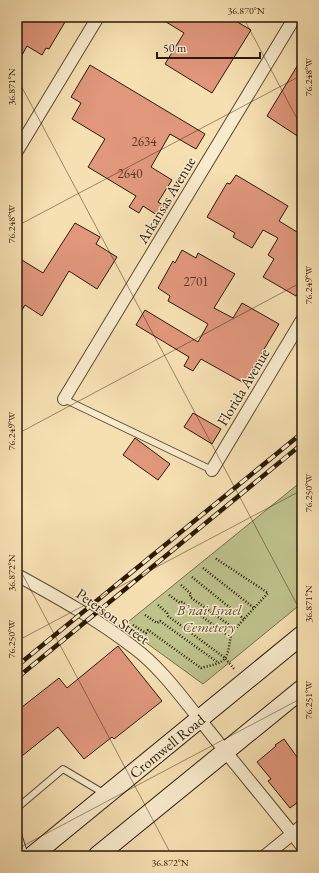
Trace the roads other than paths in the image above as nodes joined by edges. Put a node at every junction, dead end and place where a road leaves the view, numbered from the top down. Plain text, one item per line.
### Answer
1 (98, 17) edge
2 (295, 17) edge
3 (17, 151) edge
4 (302, 320) edge
5 (64, 399) joint
6 (212, 470) joint
7 (17, 575) edge
8 (302, 635) edge
9 (302, 689) edge
10 (199, 720) junction
11 (226, 751) junction
12 (107, 795) junction
13 (17, 808) edge
14 (302, 826) edge
15 (17, 832) edge
16 (292, 834) junction
17 (302, 846) edge
18 (25, 856) edge
19 (32, 856) edge
20 (98, 856) edge
21 (265, 856) edge

1 - 3 street
2 - 5 street, Arkansas Avenue
4 - 6 street, Florida Avenue
5 - 6 lane
7 - 10 street, Peterson Street
8 - 10 street, Cromwell Road
9 - 11 street
10 - 11 street, Peterson Street
10 - 12 street, Cromwell Road
11 - 16 street, Peterson Street
11 - 20 street
12 - 13 lane
12 - 19 street, Cromwell Road
14 - 16 street
15 - 18 lane
16 - 17 street, Peterson Street
16 - 21 street

